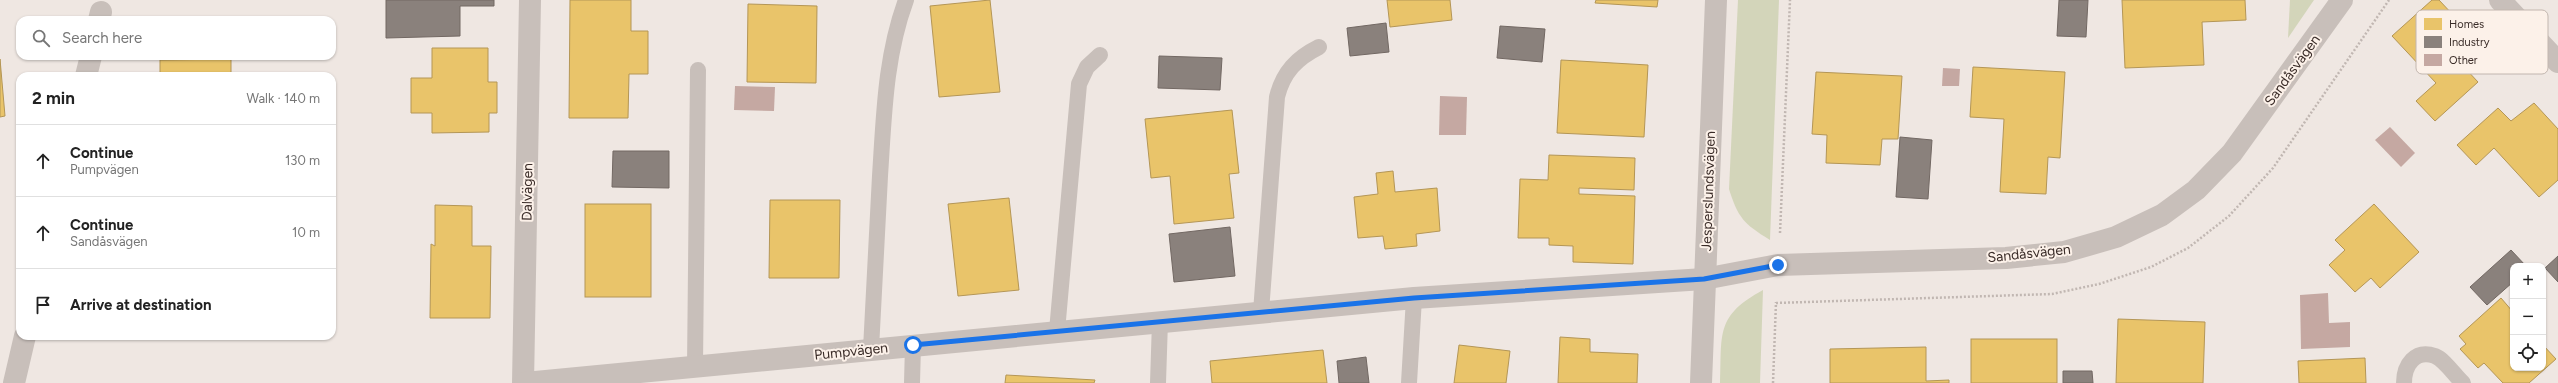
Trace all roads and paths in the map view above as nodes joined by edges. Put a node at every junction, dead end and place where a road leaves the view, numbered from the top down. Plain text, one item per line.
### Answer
1 (530, 0) edge
2 (906, 0) edge
3 (1716, 0) edge
4 (1790, 0) edge
5 (2342, 0) edge
6 (2500, 0) edge
7 (2509, 10) edge
8 (1319, 47) dead end
9 (2548, 51) edge
10 (1100, 55) dead end
11 (90, 60) edge
12 (2558, 62) edge
13 (698, 70) dead end
14 (87, 72) edge
15 (1778, 265) junction
16 (1704, 279) junction
17 (1414, 298) junction
18 (1261, 312) junction
19 (1160, 321) junction
20 (1057, 331) junction
21 (24, 340) edge
22 (913, 345) junction
23 (871, 349) junction
24 (695, 366) junction
25 (14, 383) edge
26 (524, 383) edge
27 (912, 383) edge
28 (1158, 383) edge
29 (1409, 383) edge
30 (1701, 383) edge
31 (1773, 383) edge
32 (2404, 383) edge
33 (2463, 383) edge

1 - 26 street, Dalvägen
2 - 23 lane
3 - 16 street, Jesperslundsvägen
4 - 15 path
5 - 15 street, Sandåsvägen
6 - 7 street
8 - 18 lane
9 - 12 street
10 - 20 lane
11 - 14 street
13 - 24 lane
15 - 16 street, Sandåsvägen
15 - 31 path
16 - 17 street, Pumpvägen
16 - 30 street, Jesperslundsvägen
17 - 18 street, Pumpvägen
17 - 29 lane
18 - 19 street, Pumpvägen
19 - 20 street, Pumpvägen
19 - 28 lane
20 - 22 street, Pumpvägen
21 - 25 street
22 - 23 street, Pumpvägen
22 - 27 lane
23 - 24 street, Pumpvägen
24 - 26 street, Pumpvägen
32 - 33 lane

